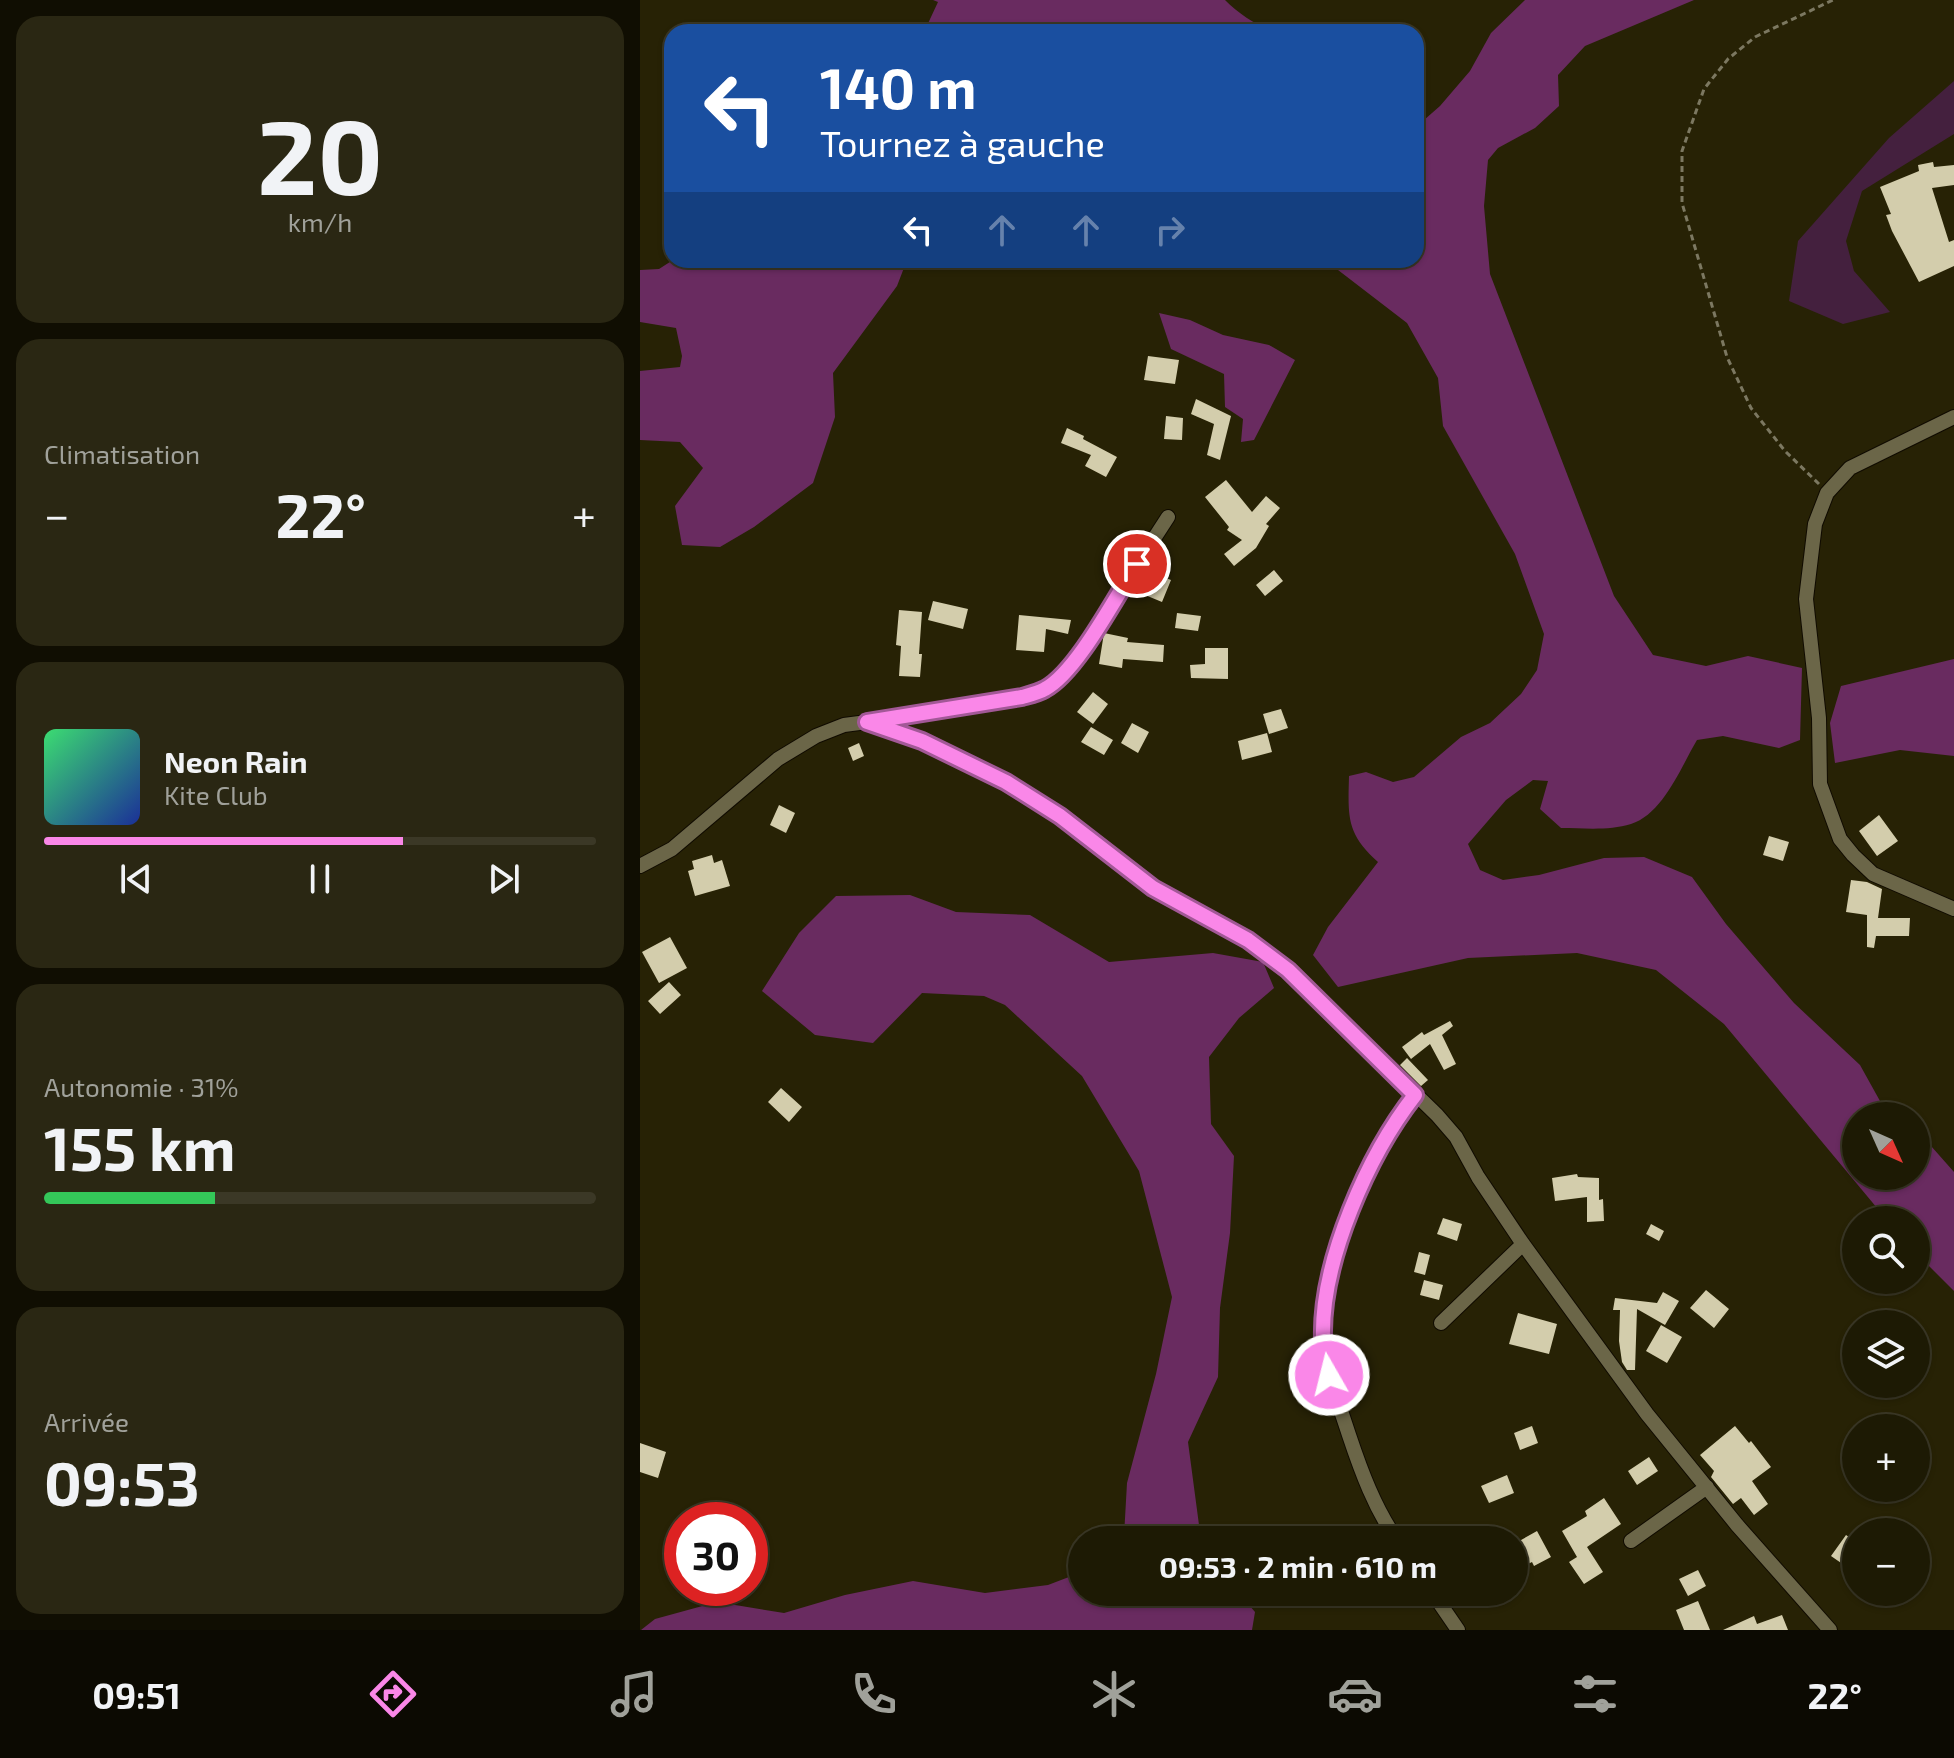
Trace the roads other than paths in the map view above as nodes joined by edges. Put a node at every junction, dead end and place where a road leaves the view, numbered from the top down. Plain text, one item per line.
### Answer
1 (1954, 417) edge
2 (1168, 517) dead end
3 (867, 722) junction
4 (640, 866) edge
5 (1954, 909) edge
6 (1415, 1095) junction
7 (1523, 1244) junction
8 (1441, 1323) dead end
9 (1707, 1487) junction
10 (1390, 1526) edge
11 (1631, 1541) dead end
12 (1442, 1606) edge
13 (1458, 1630) edge
14 (1830, 1630) edge

1 - 5 street
2 - 3 street
3 - 4 street
3 - 6 street
6 - 7 street
6 - 10 street
7 - 8 street
7 - 9 street
9 - 11 street
9 - 14 street
12 - 13 street

